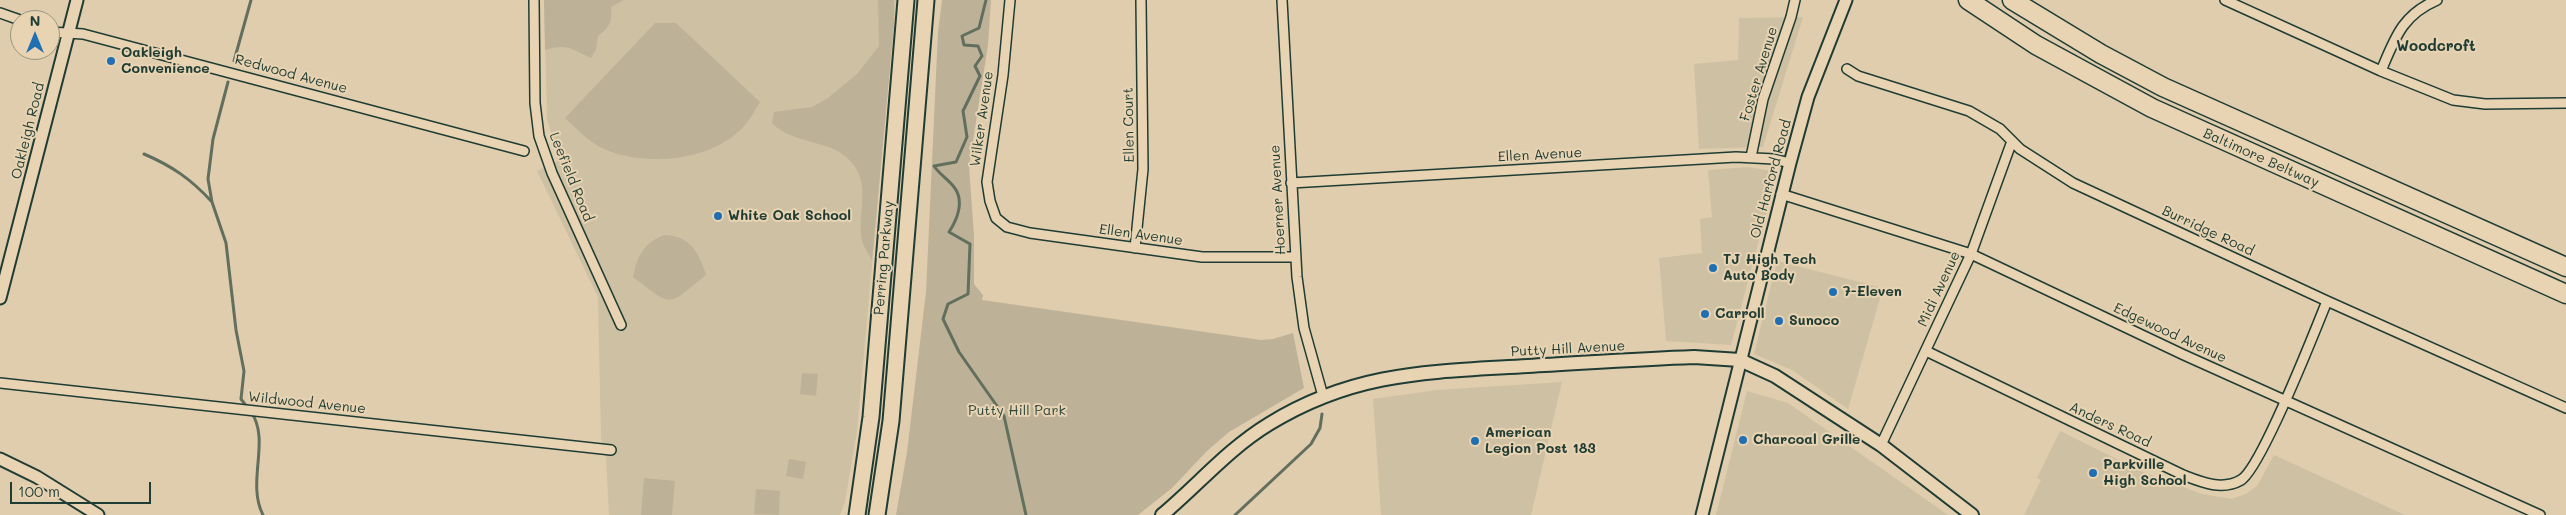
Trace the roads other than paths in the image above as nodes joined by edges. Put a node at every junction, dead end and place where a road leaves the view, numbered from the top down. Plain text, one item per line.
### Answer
1 (77, 0) edge
2 (534, 0) edge
3 (906, 0) edge
4 (926, 0) edge
5 (1010, 0) edge
6 (1142, 0) edge
7 (1282, 0) edge
8 (1795, 0) edge
9 (1846, 0) edge
10 (1968, 0) edge
11 (2012, 0) edge
12 (2225, 0) edge
13 (2437, 0) edge
14 (60, 33) edge
15 (68, 34) junction
16 (1847, 69) dead end
17 (2381, 71) junction
18 (2566, 103) edge
19 (2012, 141) junction
20 (524, 151) dead end
21 (1751, 157) junction
22 (1790, 163) junction
23 (1291, 183) junction
24 (1782, 194) junction
25 (1015, 230) joint
26 (1135, 248) junction
27 (1971, 254) junction
28 (1295, 257) junction
29 (2566, 267) edge
30 (2566, 294) edge
31 (0, 298) edge
32 (2327, 302) junction
33 (621, 325) dead end
34 (1926, 351) junction
35 (1740, 360) junction
36 (0, 383) edge
37 (1323, 396) junction
38 (2285, 400) junction
39 (2566, 408) edge
40 (1881, 445) junction
41 (611, 450) dead end
42 (867, 452) junction
43 (0, 459) edge
44 (881, 499) junction
45 (98, 515) edge
46 (848, 515) edge
47 (857, 515) edge
48 (877, 515) edge
49 (881, 515) edge
50 (1162, 515) edge
51 (1702, 515) edge
52 (1972, 515) edge
53 (2540, 515) edge

1 - 15 street, Oakleigh Road
2 - 33 street, Leefield Road
3 - 42 main road, Perring Parkway
4 - 44 main road, Perring Parkway
5 - 25 street, Wilker Avenue
6 - 26 street, Ellen Court
7 - 23 street, Hoerner Avenue
8 - 21 street, Foster Avenue
9 - 22 street, Old Harford Road
10 - 30 highway, Baltimore Beltway
11 - 29 highway, Baltimore Beltway
12 - 17 street
13 - 17 street
14 - 15 street, Redwood Avenue
15 - 20 street, Redwood Avenue
15 - 31 street, Oakleigh Road
16 - 19 street, Burridge Road
17 - 18 street
19 - 27 street, Midi Avenue
19 - 32 street, Burridge Road
21 - 22 street, Ellen Avenue
21 - 23 street, Ellen Avenue
22 - 24 street, Old Harford Road
23 - 28 street, Hoerner Avenue
24 - 27 street, Edgewood Avenue
24 - 35 street, Old Harford Road
25 - 26 street, Ellen Avenue
26 - 28 street, Ellen Avenue
27 - 34 street, Midi Avenue
27 - 38 street, Edgewood Avenue
28 - 37 street, Hoerner Avenue
32 - 38 street, Anders Road
32 - 39 street, Burridge Road
34 - 38 street, Anders Road
34 - 40 street, Midi Avenue
35 - 37 main road, Putty Hill Avenue
35 - 40 main road, Putty Hill Avenue
35 - 51 street, Old Harford Road
36 - 41 street, Wildwood Avenue
37 - 50 main road, Putty Hill Avenue
38 - 53 street, Edgewood Avenue
40 - 52 main road, Putty Hill Avenue
42 - 46 main road
42 - 47 main road, Perring Parkway
43 - 45 street
44 - 48 main road, Perring Parkway
44 - 49 main road

